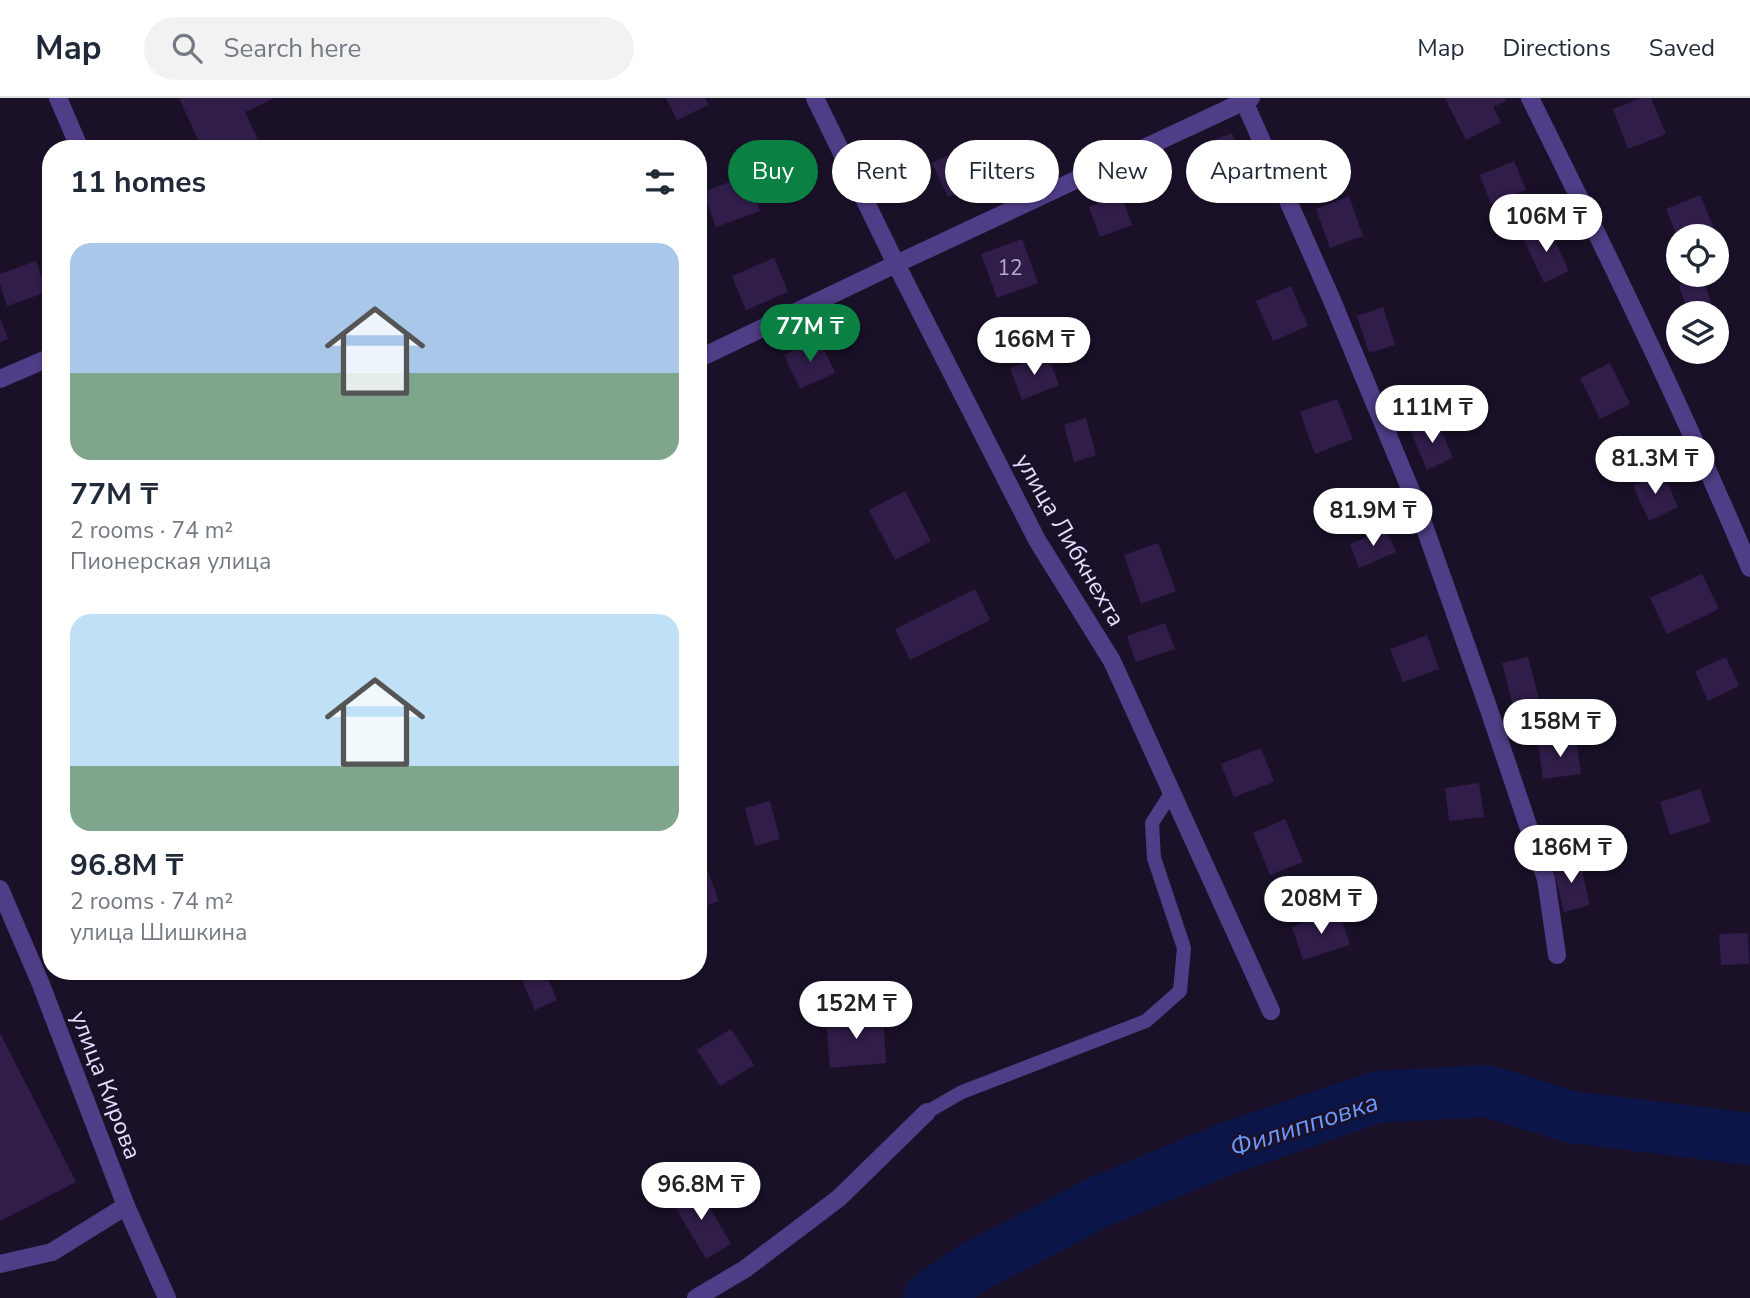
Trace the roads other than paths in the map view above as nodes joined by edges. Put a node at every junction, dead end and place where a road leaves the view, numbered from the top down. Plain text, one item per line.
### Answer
1 (58, 98) edge
2 (815, 98) edge
3 (1530, 98) edge
4 (1248, 100) edge
5 (76, 140) edge
6 (896, 264) junction
7 (707, 355) edge
8 (42, 361) edge
9 (0, 379) edge
10 (1750, 568) edge
11 (1172, 792) junction
12 (0, 889) edge
13 (1557, 955) dead end
14 (1271, 1011) dead end
15 (927, 1112) joint
16 (126, 1206) junction
17 (0, 1264) edge
18 (167, 1298) edge
19 (696, 1298) edge

1 - 5 street
2 - 6 street, улица Либкнехта
3 - 10 street
4 - 6 street
4 - 13 street
6 - 7 street
6 - 11 street, улица Либкнехта
8 - 9 street
11 - 14 street, улица Либкнехта
11 - 15 lane
12 - 16 street, улица Кирова
15 - 19 street
16 - 17 street
16 - 18 street, улица Кирова

